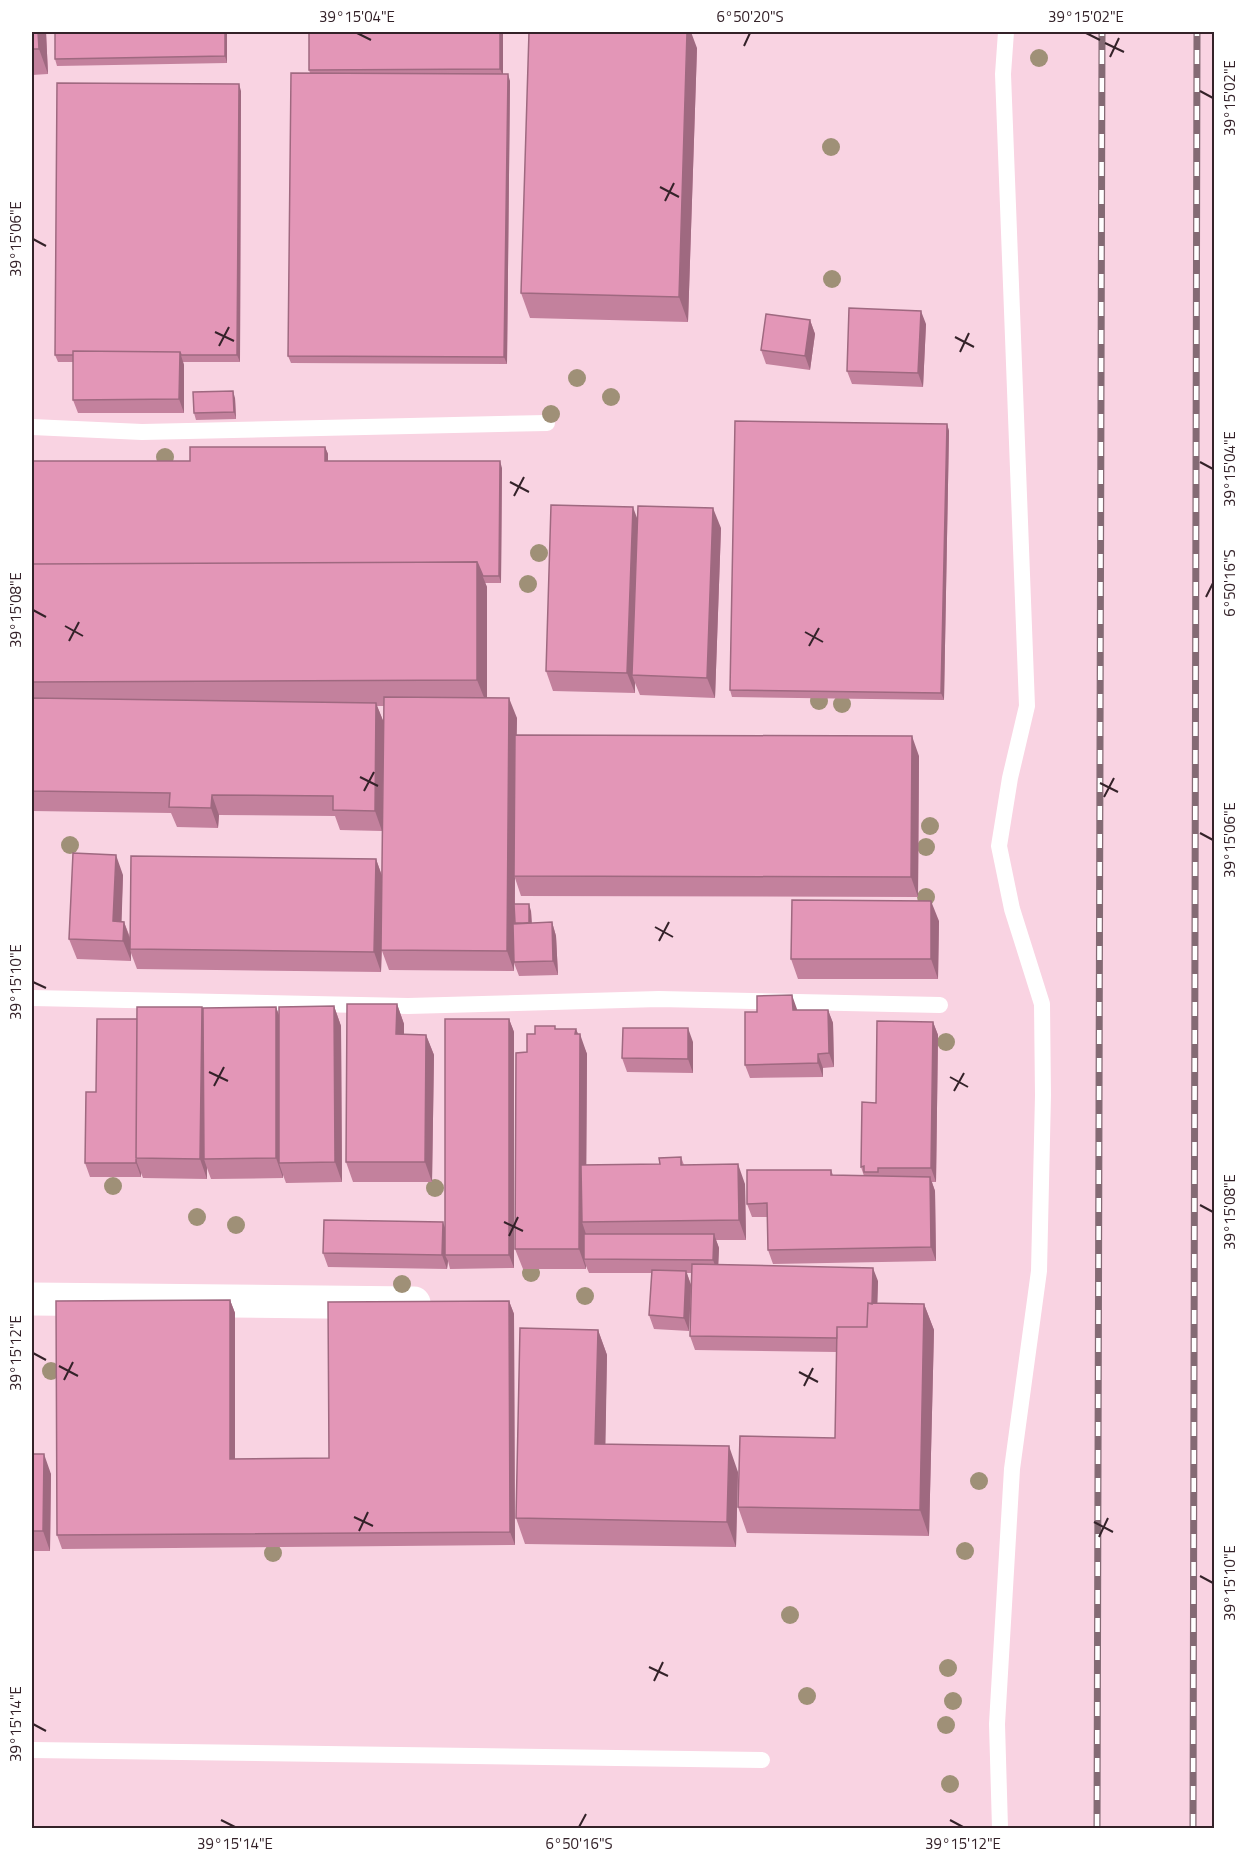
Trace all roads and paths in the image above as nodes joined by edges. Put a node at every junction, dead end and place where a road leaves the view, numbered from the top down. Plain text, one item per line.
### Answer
1 (1006, 32) edge
2 (547, 423) dead end
3 (32, 427) edge
4 (32, 998) edge
5 (940, 1005) dead end
6 (32, 1299) edge
7 (442, 1304) edge
8 (32, 1750) edge
9 (762, 1760) dead end
10 (1000, 1828) edge

1 - 10 lane
2 - 3 lane
4 - 5 lane
6 - 7 street
8 - 9 lane

